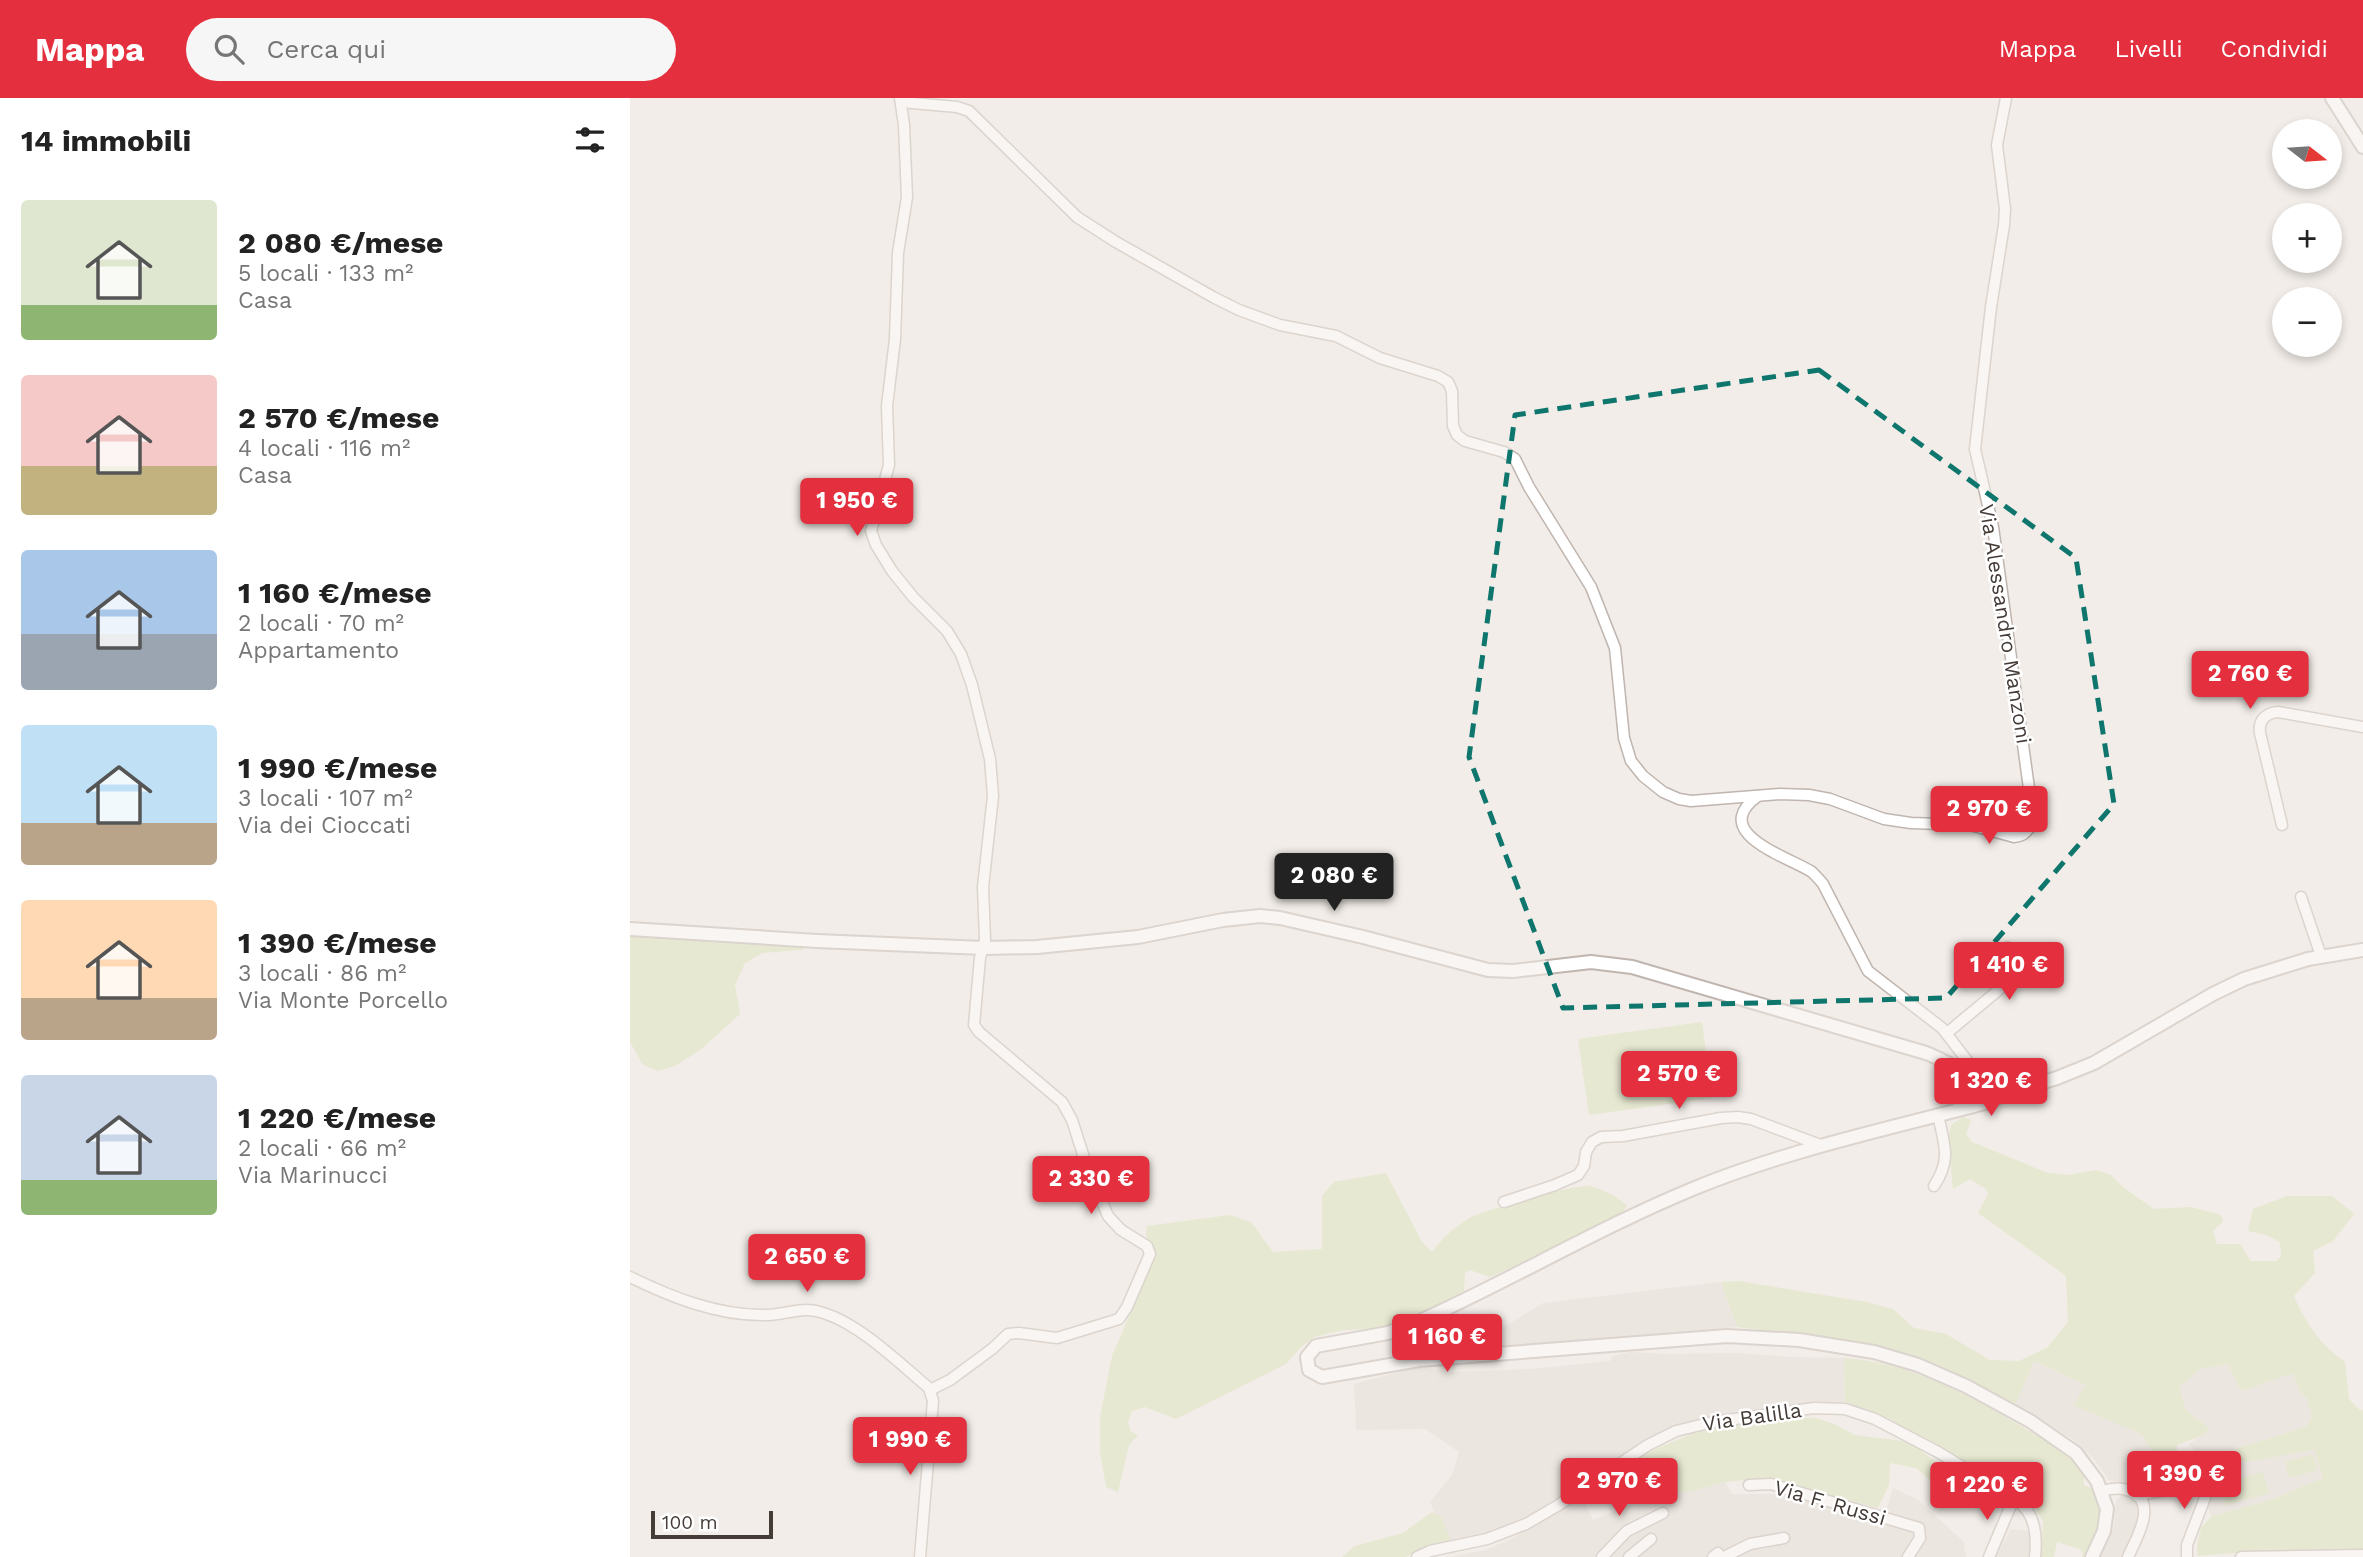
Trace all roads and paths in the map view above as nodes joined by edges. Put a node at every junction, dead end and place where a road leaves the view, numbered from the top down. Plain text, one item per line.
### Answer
1 (2006, 98) edge
2 (2332, 98) edge
3 (901, 100) edge
4 (2363, 147) edge
5 (2363, 727) edge
6 (1759, 795) junction
7 (2282, 825) dead end
8 (2301, 897) dead end
9 (630, 929) edge
10 (2007, 947) dead end
11 (983, 948) junction
12 (2363, 950) edge
13 (2320, 956) junction
14 (1947, 1033) junction
15 (1966, 1071) junction
16 (1984, 1082) junction
17 (2010, 1092) junction
18 (1976, 1105) junction
19 (1958, 1109) junction
20 (1938, 1115) junction
21 (1824, 1147) junction
22 (1934, 1186) dead end
23 (1504, 1202) dead end
24 (630, 1277) edge
25 (930, 1390) junction
26 (1749, 1485) dead end
27 (2102, 1491) junction
28 (2138, 1495) junction
29 (2014, 1498) junction
30 (1663, 1513) dead end
31 (1784, 1538) dead end
32 (1651, 1539) dead end
33 (2363, 1555) edge
34 (920, 1557) edge
35 (1417, 1557) edge
36 (1602, 1557) edge
37 (1629, 1557) edge
38 (1713, 1557) edge
39 (1722, 1557) edge
40 (1908, 1557) edge
41 (1989, 1557) edge
42 (2035, 1557) edge
43 (2092, 1557) edge
44 (2128, 1557) edge
45 (2187, 1557) edge
46 (2241, 1557) edge

1 - 6 street, Via Alessandro Manzoni
2 - 4 street
3 - 6 street, Via Alessandro Manzoni
3 - 11 street
5 - 7 street
6 - 14 street
8 - 13 street
9 - 11 street
10 - 14 street
11 - 15 street
11 - 25 street
12 - 13 street
13 - 17 street
14 - 16 street
15 - 16 street
15 - 19 street
16 - 17 street
16 - 18 street
16 - 19 street
17 - 18 street
18 - 19 street
19 - 20 street
20 - 21 street
20 - 22 street
21 - 23 street
21 - 27 street
24 - 25 street
25 - 34 street
26 - 40 street, Via F. Russi
27 - 28 street
27 - 43 street
28 - 44 street
28 - 45 street
29 - 35 street, Via Balilla
29 - 41 street
29 - 42 street
30 - 36 street
31 - 39 street
32 - 37 street
33 - 46 street
38 - 39 street

